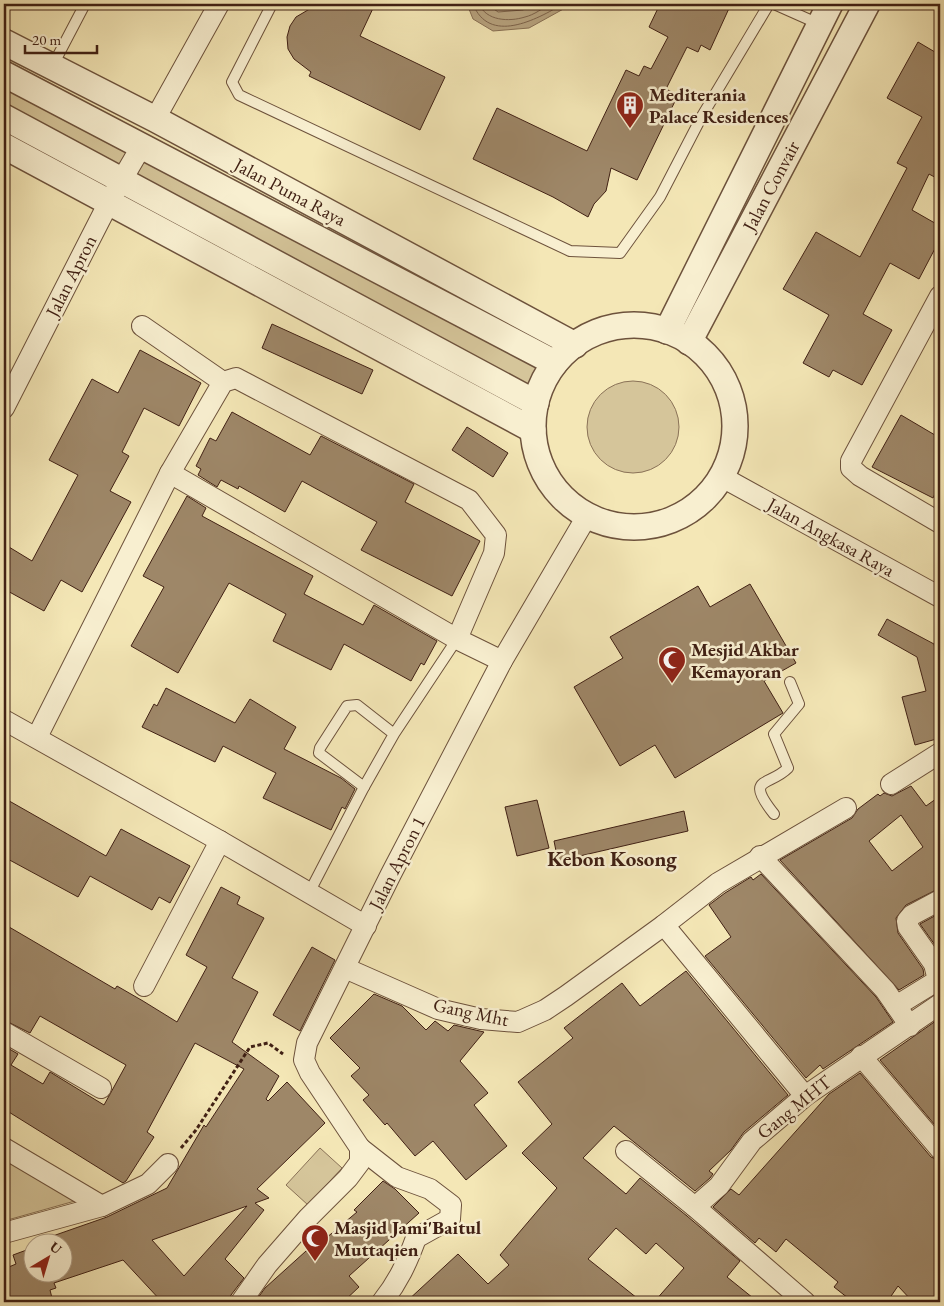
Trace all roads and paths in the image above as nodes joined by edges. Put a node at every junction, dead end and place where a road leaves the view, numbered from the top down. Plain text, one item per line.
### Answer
1 (85, 4) edge
2 (219, 4) edge
3 (272, 4) edge
4 (769, 4) edge
5 (774, 4) edge
6 (867, 4) edge
7 (824, 14) edge
8 (4, 42) edge
9 (52, 67) junction
10 (4, 74) edge
11 (4, 117) edge
12 (155, 120) junction
13 (4, 146) edge
14 (142, 147) junction
15 (116, 192) junction
16 (4, 242) edge
17 (4, 256) edge
18 (940, 296) edge
19 (142, 326) dead end
20 (667, 331) junction
21 (689, 342) junction
22 (574, 345) junction
23 (555, 363) junction
24 (223, 382) junction
25 (536, 403) junction
26 (4, 408) edge
27 (533, 430) junction
28 (170, 473) junction
29 (722, 477) junction
30 (587, 516) junction
31 (940, 522) edge
32 (940, 597) edge
33 (456, 639) junction
34 (502, 661) junction
35 (790, 682) dead end
36 (4, 720) edge
37 (394, 734) junction
38 (37, 737) junction
39 (940, 753) edge
40 (891, 784) dead end
41 (364, 787) junction
42 (846, 808) dead end
43 (774, 814) dead end
44 (220, 841) junction
45 (760, 856) junction
46 (309, 893) junction
47 (940, 900) edge
48 (664, 925) junction
49 (366, 926) junction
50 (345, 968) junction
51 (144, 986) dead end
52 (940, 1004) edge
53 (896, 1006) junction
54 (910, 1026) junction
55 (4, 1032) edge
56 (861, 1056) junction
57 (310, 1073) junction
58 (101, 1088) dead end
59 (805, 1096) junction
60 (4, 1148) edge
61 (360, 1148) junction
62 (940, 1149) edge
63 (626, 1151) dead end
64 (168, 1164) joint
65 (102, 1206) junction
66 (695, 1207) junction
67 (4, 1233) edge
68 (241, 1302) edge
69 (382, 1302) edge
70 (805, 1302) edge

1 - 9 lane
2 - 12 street
3 - 4 lane
5 - 7 lane
6 - 21 street, Jalan Convair
7 - 20 street, Jalan Convair
8 - 9 street, Jalan Puma Raya
9 - 12 street, Jalan Puma Raya
10 - 14 street, Jalan Puma Raya
11 - 15 street
12 - 22 street, Jalan Puma Raya
13 - 15 street
14 - 15 street, Jalan Apron
14 - 23 street, Jalan Puma Raya
15 - 25 street
15 - 26 street, Jalan Apron
15 - 27 street
16 - 17 lane
18 - 31 street
19 - 24 street
20 - 21 street
20 - 22 street
21 - 29 street
22 - 23 street
23 - 25 street
24 - 28 street
24 - 33 street
25 - 27 street
27 - 30 street
28 - 33 street
28 - 38 street
29 - 30 street
29 - 32 street, Jalan Angkasa Raya
30 - 34 street, Jalan Apron 1
33 - 34 street
33 - 37 lane
34 - 49 street, Jalan Apron 1
35 - 43 lane
36 - 38 street, Jalan Apron 1
37 - 41 lane
37 - 41 lane
38 - 44 street, Jalan Apron 1
39 - 40 street
41 - 46 lane
42 - 45 street, Gang Mht
44 - 46 street, Jalan Apron 1
44 - 51 street
45 - 48 street, Gang Mht
45 - 53 street
46 - 49 street, Jalan Apron 1
47 - 53 street
48 - 50 street, Gang Mht
48 - 59 street, Gang Mht
49 - 50 street
50 - 57 street
52 - 54 street, Gang MHT
53 - 54 street
54 - 56 street, Gang MHT
55 - 58 street
56 - 59 street, Gang MHT
56 - 62 street
57 - 61 street
57 - 64 path
59 - 66 street, Gang MHT
60 - 65 street
61 - 68 street
61 - 69 street
63 - 66 street
64 - 65 street
65 - 67 street
66 - 70 street

